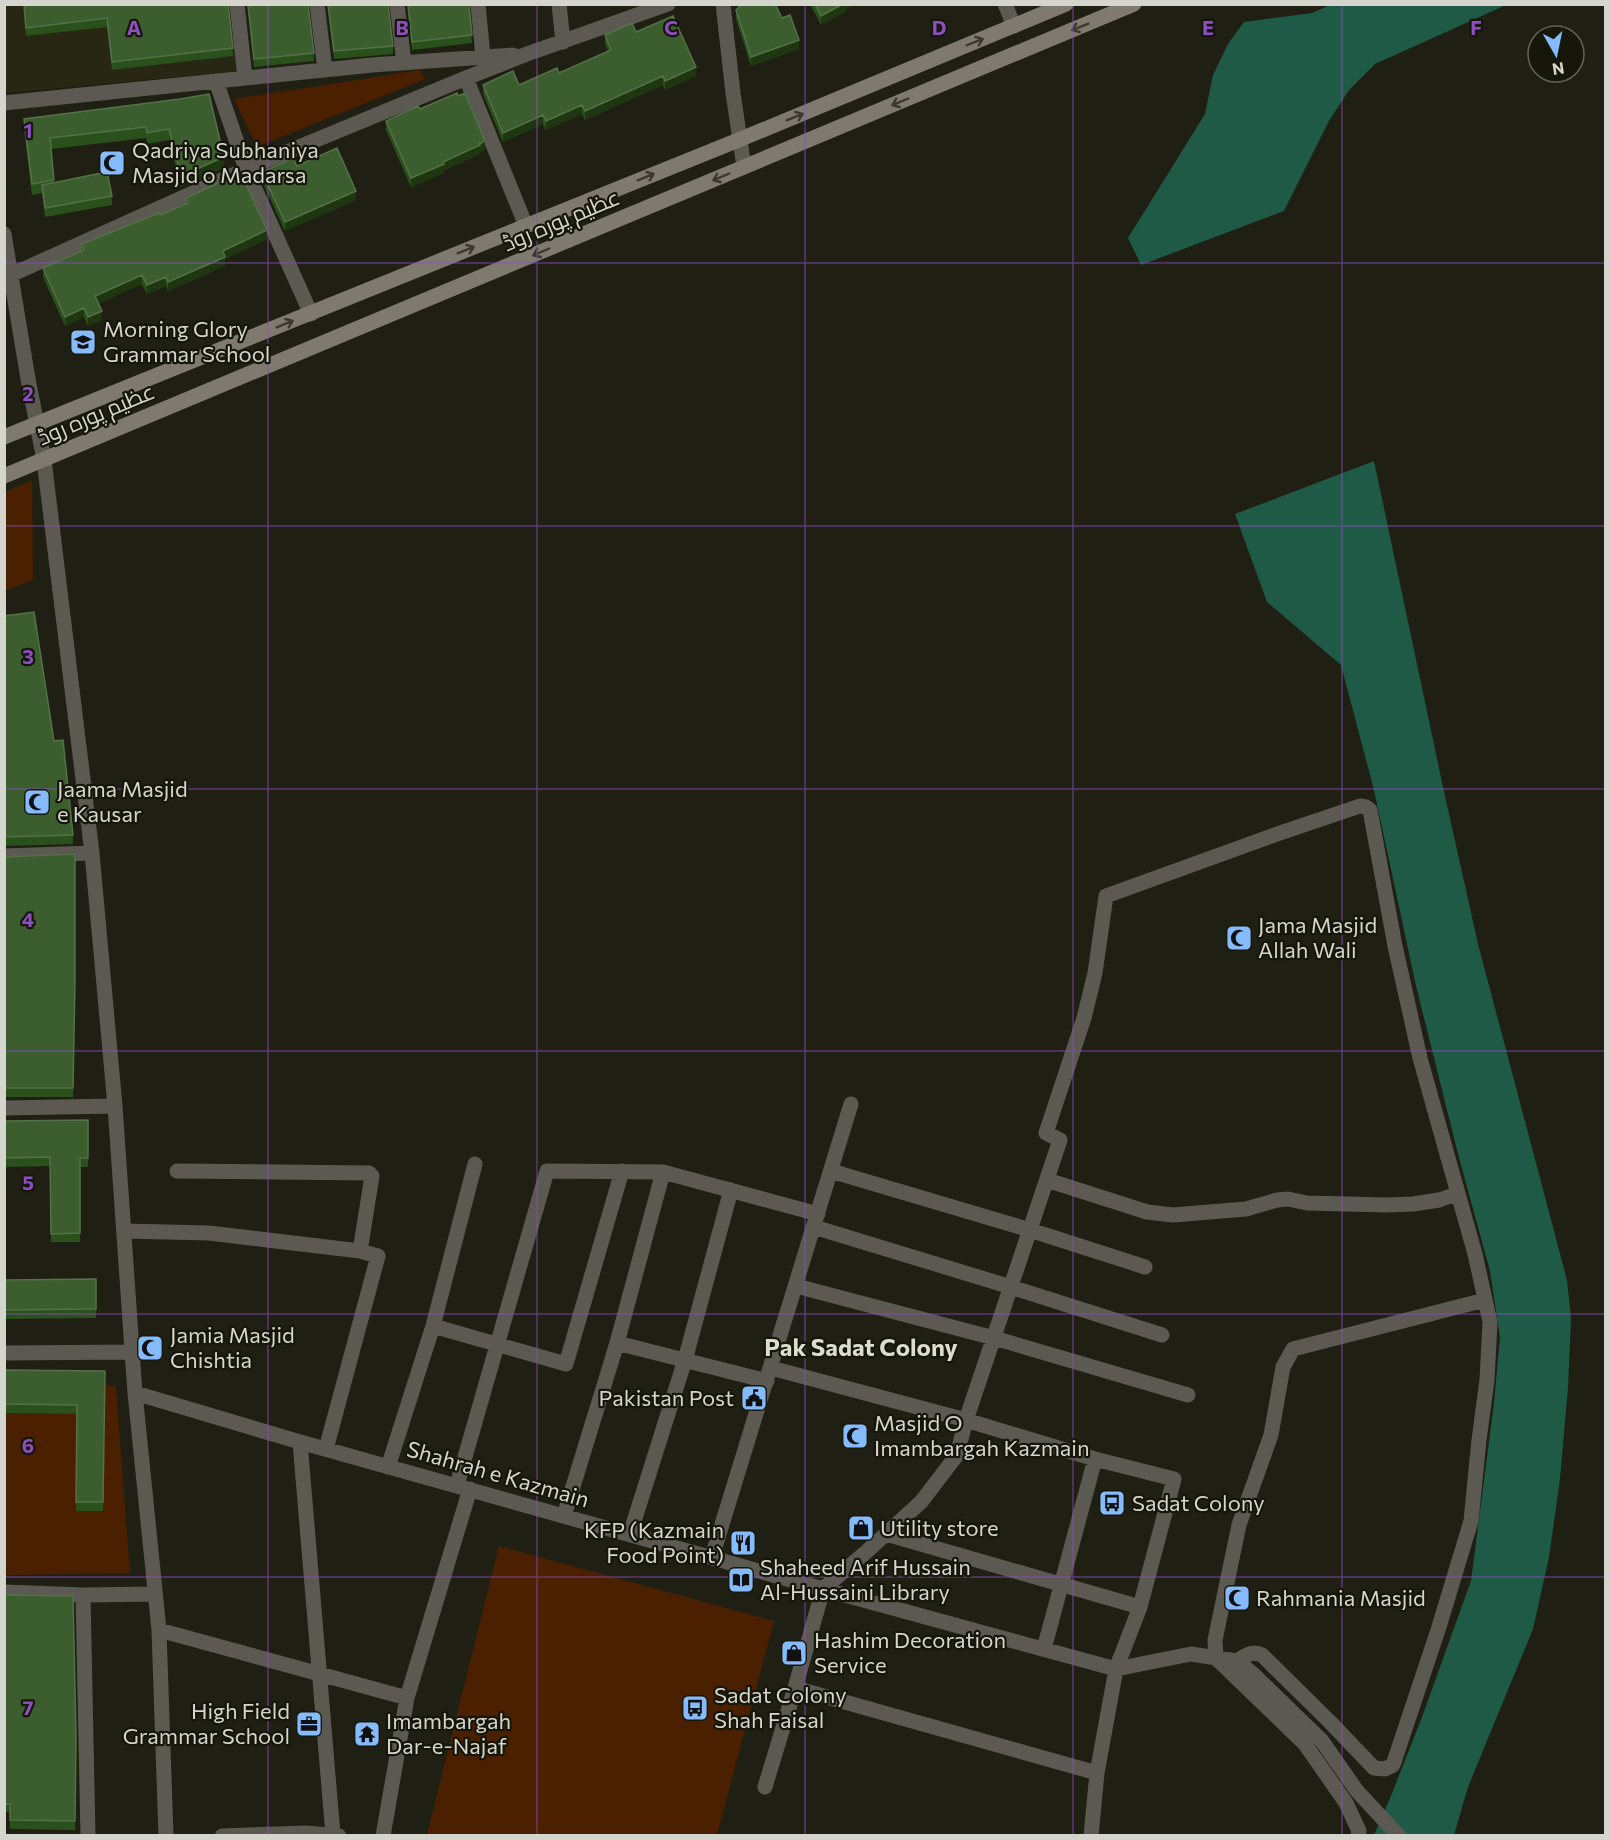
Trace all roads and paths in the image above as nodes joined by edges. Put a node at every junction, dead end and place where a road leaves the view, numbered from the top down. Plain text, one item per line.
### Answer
1 (237, 4) edge
2 (317, 4) edge
3 (397, 4) edge
4 (478, 4) edge
5 (559, 4) edge
6 (668, 4) edge
7 (723, 4) edge
8 (1005, 4) edge
9 (1066, 4) edge
10 (1134, 4) edge
11 (636, 10) edge
12 (1014, 26) junction
13 (563, 42) junction
14 (527, 54) junction
15 (483, 57) junction
16 (404, 63) junction
17 (325, 70) junction
18 (245, 78) junction
19 (466, 78) junction
20 (216, 81) junction
21 (4, 103) edge
22 (741, 139) junction
23 (744, 167) junction
24 (246, 169) junction
25 (526, 226) junction
26 (4, 234) edge
27 (7, 277) edge
28 (311, 314) junction
29 (36, 424) junction
30 (4, 437) edge
31 (44, 460) junction
32 (4, 476) edge
33 (92, 853) junction
34 (4, 856) edge
35 (851, 1104) dead end
36 (115, 1106) junction
37 (4, 1108) edge
38 (475, 1164) dead end
39 (177, 1171) dead end
40 (622, 1171) junction
41 (831, 1171) junction
42 (663, 1172) junction
43 (1047, 1180) junction
44 (731, 1190) junction
45 (1457, 1194) junction
46 (816, 1220) junction
47 (1030, 1230) junction
48 (124, 1231) junction
49 (360, 1251) junction
50 (1145, 1267) dead end
51 (796, 1286) junction
52 (1011, 1287) junction
53 (1485, 1300) junction
54 (433, 1326) junction
55 (1162, 1335) dead end
56 (994, 1338) junction
57 (617, 1343) junction
58 (498, 1346) junction
59 (132, 1352) junction
60 (4, 1353) edge
61 (684, 1360) junction
62 (769, 1374) junction
63 (135, 1394) junction
64 (1188, 1395) dead end
65 (966, 1420) junction
66 (300, 1442) junction
67 (326, 1449) junction
68 (1095, 1459) junction
69 (388, 1467) junction
70 (464, 1487) junction
71 (564, 1516) junction
72 (630, 1534) junction
73 (886, 1534) junction
74 (712, 1557) junction
75 (1060, 1585) junction
76 (823, 1589) junction
77 (4, 1592) edge
78 (154, 1594) junction
79 (83, 1595) junction
80 (1140, 1607) junction
81 (159, 1630) junction
82 (1044, 1649) junction
83 (1216, 1658) junction
84 (1237, 1661) junction
85 (1116, 1669) junction
86 (319, 1674) junction
87 (795, 1688) junction
88 (406, 1698) junction
89 (1097, 1773) junction
90 (765, 1787) dead end
91 (333, 1835) edge
92 (88, 1836) edge
93 (166, 1836) edge
94 (222, 1836) edge
95 (339, 1836) edge
96 (383, 1836) edge
97 (1091, 1836) edge
98 (1358, 1836) edge
99 (1399, 1836) edge

1 - 18 street
2 - 17 street
3 - 16 street
4 - 15 street
5 - 13 street
6 - 11 street
7 - 22 street
8 - 12 street
9 - 12 main road, عظیم پورہ روڈ
10 -> 23 main road, عظیم پورہ روڈ
11 - 13 street
22 -> 12 main road, عظیم پورہ روڈ
13 - 14 street
14 - 15 street
14 - 19 street
15 - 16 street
16 - 17 street
17 - 18 street
18 - 20 street
19 - 24 street
19 - 25 street
20 - 21 street
20 - 24 street
22 - 23 street
25 -> 22 main road, عظیم پورہ روڈ
23 -> 31 main road, عظیم پورہ روڈ
24 - 27 street
24 - 28 street
28 -> 25 main road, عظیم پورہ روڈ
26 - 27 street
27 - 29 street
29 -> 28 main road, عظیم پورہ روڈ
29 - 30 main road, عظیم پورہ روڈ
29 - 31 street
31 - 32 main road, عظیم پورہ روڈ
31 - 33 street
33 - 34 street
33 - 36 street
35 - 41 street
36 - 37 street
36 - 48 street
38 - 54 street
39 - 49 street
40 - 42 street
40 - 58 street
40 - 58 street
41 - 46 street
41 - 47 street
42 - 44 street
42 - 57 street
43 - 45 street
43 - 45 street
43 - 47 street
44 - 46 street
44 - 61 street
45 - 53 street
46 - 51 street
46 - 52 street
47 - 50 street
47 - 52 street
48 - 49 street
48 - 59 street
49 - 67 street
51 - 56 street
51 - 62 street
52 - 55 street
52 - 56 street
53 - 83 street
53 - 84 street
54 - 58 street
54 - 69 street
56 - 64 street
56 - 65 street
57 - 61 street
57 - 71 street
58 - 70 street
59 - 60 street
59 - 63 street
61 - 62 street
61 - 72 street
62 - 65 street
62 - 74 street
63 - 66 street, Shahrah e Kazmain
63 - 78 street
65 - 68 street
65 - 73 street
66 - 67 street, Shahrah e Kazmain
66 - 86 street
67 - 69 street, Shahrah e Kazmain
68 - 75 street
68 - 80 street
69 - 70 street, Shahrah e Kazmain
70 - 71 street, Shahrah e Kazmain
70 - 88 street
71 - 72 street, Shahrah e Kazmain
72 - 74 street, Shahrah e Kazmain
73 - 75 street
73 - 76 street
74 - 76 street, Shahrah e Kazmain
75 - 80 street
75 - 82 street
76 - 82 street, Shahrah e Kazmain
76 - 87 street
77 - 79 street
78 - 79 street
78 - 81 street
79 - 92 street
80 - 85 street
81 - 86 street
81 - 93 street
82 - 85 street, Shahrah e Kazmain
83 - 84 street, Shahrah e Kazmain
83 - 85 street, Shahrah e Kazmain
83 - 98 street
84 - 99 street
85 - 89 street
86 - 88 street
86 - 91 street
87 - 89 street
87 - 90 street
88 - 96 street
89 - 97 street
91 - 94 street
91 - 95 street

